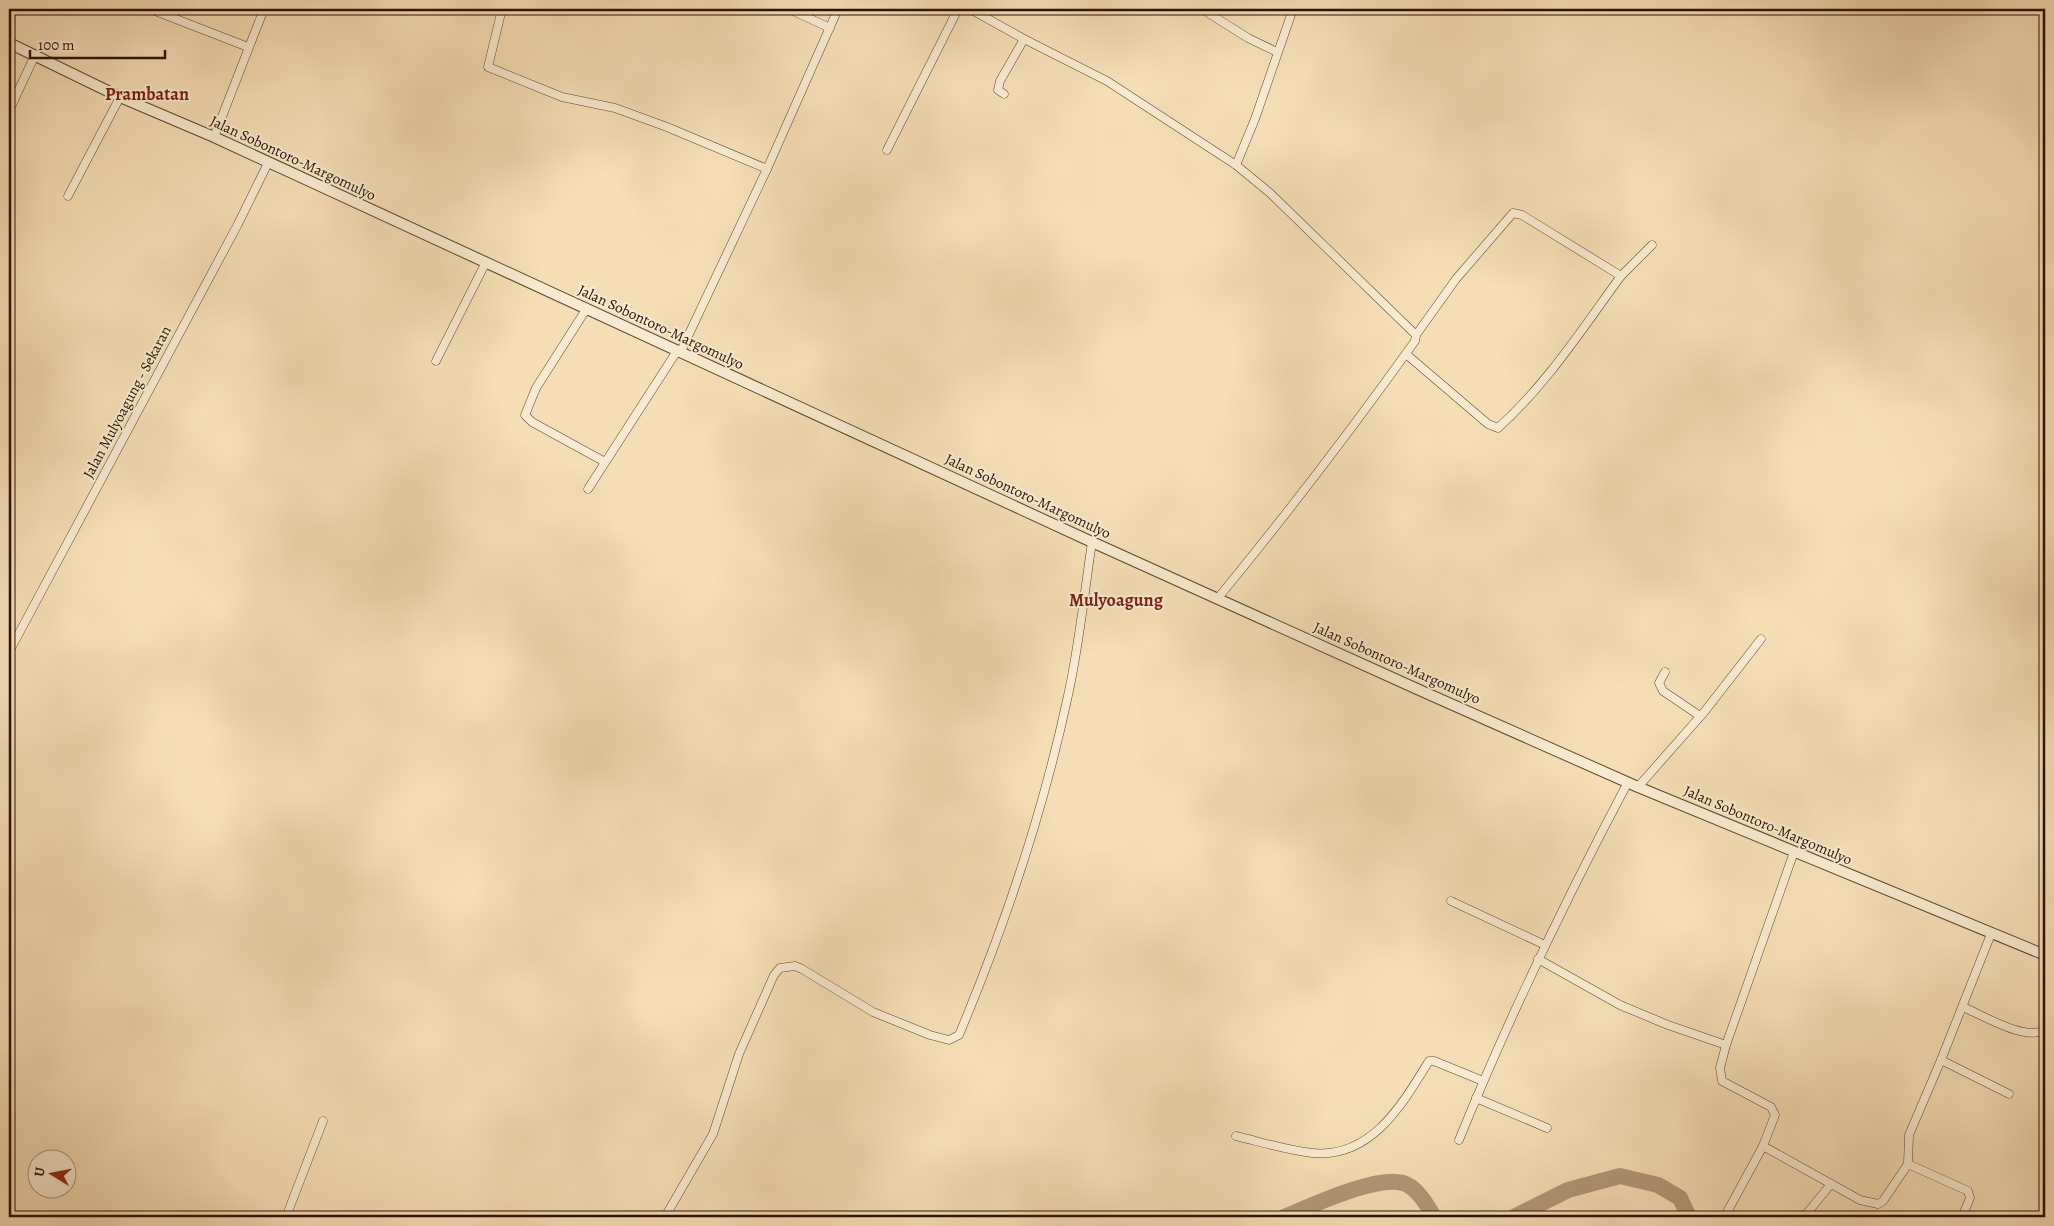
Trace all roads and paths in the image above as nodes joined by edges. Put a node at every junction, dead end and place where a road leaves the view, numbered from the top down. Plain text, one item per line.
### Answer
1 (152, 9) edge
2 (264, 9) edge
3 (502, 9) edge
4 (789, 9) edge
5 (838, 9) edge
6 (958, 9) edge
7 (970, 9) edge
8 (1202, 9) edge
9 (1293, 9) edge
10 (830, 28) junction
11 (1024, 40) junction
12 (9, 43) edge
13 (248, 48) junction
14 (1277, 52) junction
15 (35, 56) junction
16 (1004, 94) dead end
17 (120, 97) junction
18 (9, 111) edge
19 (214, 137) junction
20 (887, 150) dead end
21 (268, 163) junction
22 (1236, 165) junction
23 (767, 169) junction
24 (68, 196) dead end
25 (1652, 245) dead end
26 (486, 262) junction
27 (1621, 276) junction
28 (587, 308) junction
29 (1416, 335) junction
30 (679, 352) junction
31 (1406, 354) junction
32 (436, 361) dead end
33 (605, 462) junction
34 (588, 489) dead end
35 (1092, 542) junction
36 (1218, 598) junction
37 (1761, 639) dead end
38 (9, 652) edge
39 (1665, 672) dead end
40 (1700, 716) junction
41 (1628, 782) junction
42 (1638, 787) junction
43 (1794, 852) junction
44 (1450, 901) dead end
45 (1991, 934) junction
46 (1545, 945) junction
47 (2045, 955) edge
48 (1538, 959) junction
49 (1963, 1007) junction
50 (2045, 1029) edge
51 (1726, 1045) junction
52 (1941, 1060) junction
53 (1483, 1081) junction
54 (2009, 1094) dead end
55 (1476, 1098) junction
56 (324, 1121) dead end
57 (1547, 1128) dead end
58 (1236, 1136) dead end
59 (1459, 1140) dead end
60 (1763, 1146) junction
61 (1908, 1164) junction
62 (1831, 1184) junction
63 (1725, 1216) edge
64 (286, 1217) edge
65 (665, 1217) edge
66 (1804, 1217) edge
67 (1962, 1217) edge

1 - 13 street
2 - 13 street
3 - 23 street
4 - 10 street
5 - 10 street
6 - 20 street
7 - 11 street
8 - 14 street
9 - 14 street
10 - 23 street
11 - 16 street
11 - 22 street
12 - 15 street, Jalan Sobontoro-Margomulyo
13 - 19 street
14 - 22 street
15 - 17 street, Jalan Sobontoro-Margomulyo
15 - 18 street
17 - 19 street, Jalan Sobontoro-Margomulyo
17 - 24 street
19 - 21 street, Jalan Sobontoro-Margomulyo
21 - 26 street, Jalan Sobontoro-Margomulyo
21 - 38 street, Jalan Mulyoagung - Sekaran
22 - 29 street
23 - 30 street
25 - 27 street
26 - 28 street, Jalan Sobontoro-Margomulyo
26 - 32 street
27 - 29 street
27 - 31 street
28 - 30 street, Jalan Sobontoro-Margomulyo
28 - 33 street
29 - 31 street
30 - 33 street
30 - 35 street, Jalan Sobontoro-Margomulyo
31 - 36 street
33 - 34 street
35 - 36 street, Jalan Sobontoro-Margomulyo
35 - 65 street
36 - 41 street, Jalan Sobontoro-Margomulyo
37 - 40 street
39 - 40 street
40 - 42 street
41 - 42 street, Jalan Sobontoro-Margomulyo
41 - 46 street
42 - 43 street, Jalan Sobontoro-Margomulyo
43 - 45 street, Jalan Sobontoro-Margomulyo
43 - 51 street
44 - 46 street
45 - 47 street, Jalan Sobontoro-Margomulyo
45 - 49 street
46 - 48 street
48 - 51 street
48 - 53 street
49 - 50 street
49 - 52 street
51 - 60 street
52 - 54 street
52 - 61 street
53 - 55 street
53 - 58 street
55 - 57 street
55 - 59 street
56 - 64 street
60 - 62 street
60 - 63 street
61 - 62 street
61 - 67 street
62 - 66 street

